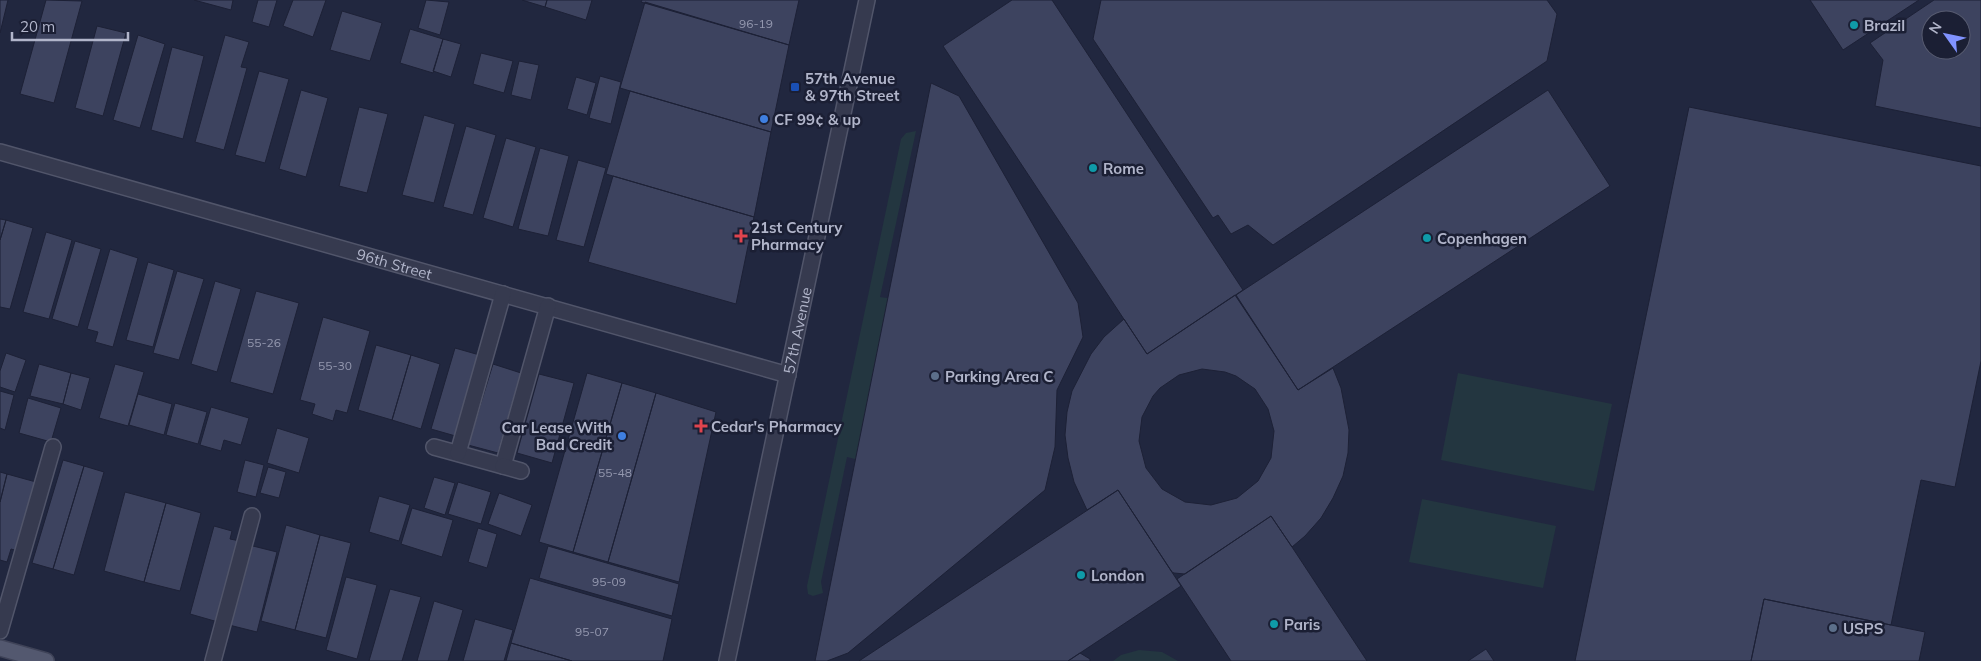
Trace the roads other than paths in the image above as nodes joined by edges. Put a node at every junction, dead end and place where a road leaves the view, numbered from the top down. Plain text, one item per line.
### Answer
1 (867, 0) edge
2 (0, 152) edge
3 (503, 294) junction
4 (548, 306) junction
5 (788, 375) junction
6 (52, 447) dead end
7 (434, 447) dead end
8 (458, 453) junction
9 (503, 466) junction
10 (521, 471) dead end
11 (252, 516) dead end
12 (0, 631) edge
13 (0, 648) edge
14 (46, 661) edge
15 (213, 661) edge
16 (727, 661) edge

1 - 5 street, 57th Avenue
2 - 3 street, 96th Street
3 - 4 street, 96th Street
3 - 8 street
4 - 5 street, 96th Street
4 - 9 street
5 - 16 street, 57th Avenue
6 - 12 street
7 - 8 street
8 - 9 street
9 - 10 street
11 - 15 street
13 - 14 main road

